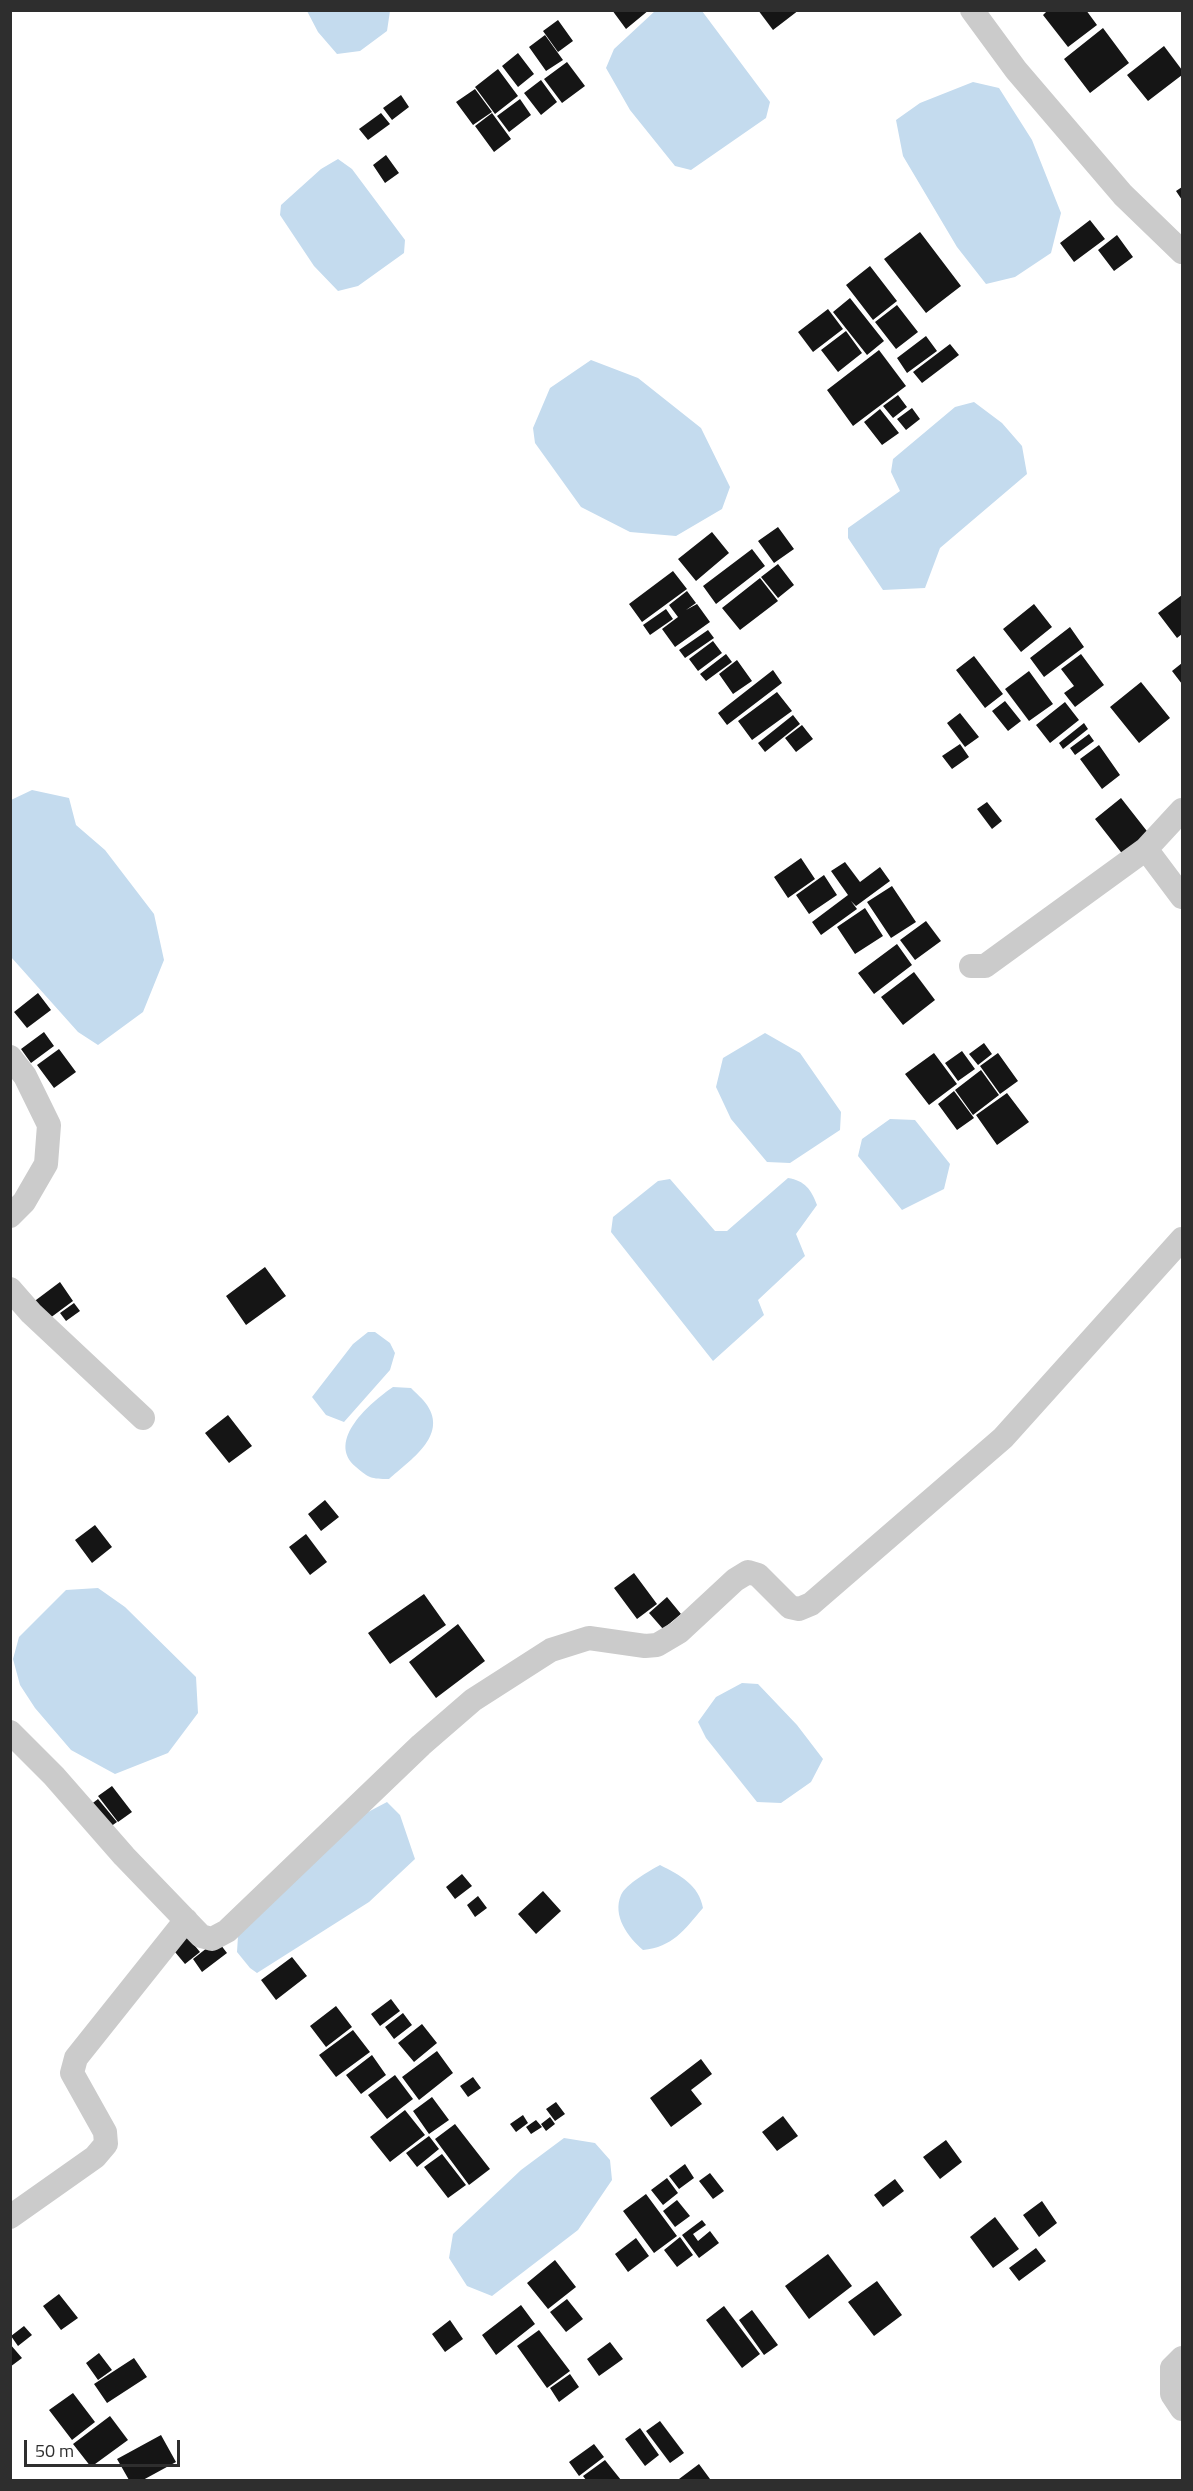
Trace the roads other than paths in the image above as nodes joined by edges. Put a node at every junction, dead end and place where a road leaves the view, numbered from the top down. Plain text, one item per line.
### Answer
1 (972, 10) edge
2 (1182, 252) edge
3 (1182, 810) edge
4 (1146, 849) junction
5 (1182, 897) edge
6 (971, 966) dead end
7 (10, 1057) edge
8 (10, 1216) edge
9 (1182, 1239) edge
10 (10, 1289) edge
11 (142, 1418) dead end
12 (10, 1732) edge
13 (186, 1920) junction
14 (10, 2217) edge
15 (1182, 2358) edge
16 (1182, 2409) edge

1 - 2 street
3 - 4 street
4 - 5 street
4 - 6 street
7 - 8 street
9 - 13 street
10 - 11 street
12 - 13 street
13 - 14 street
15 - 16 street

